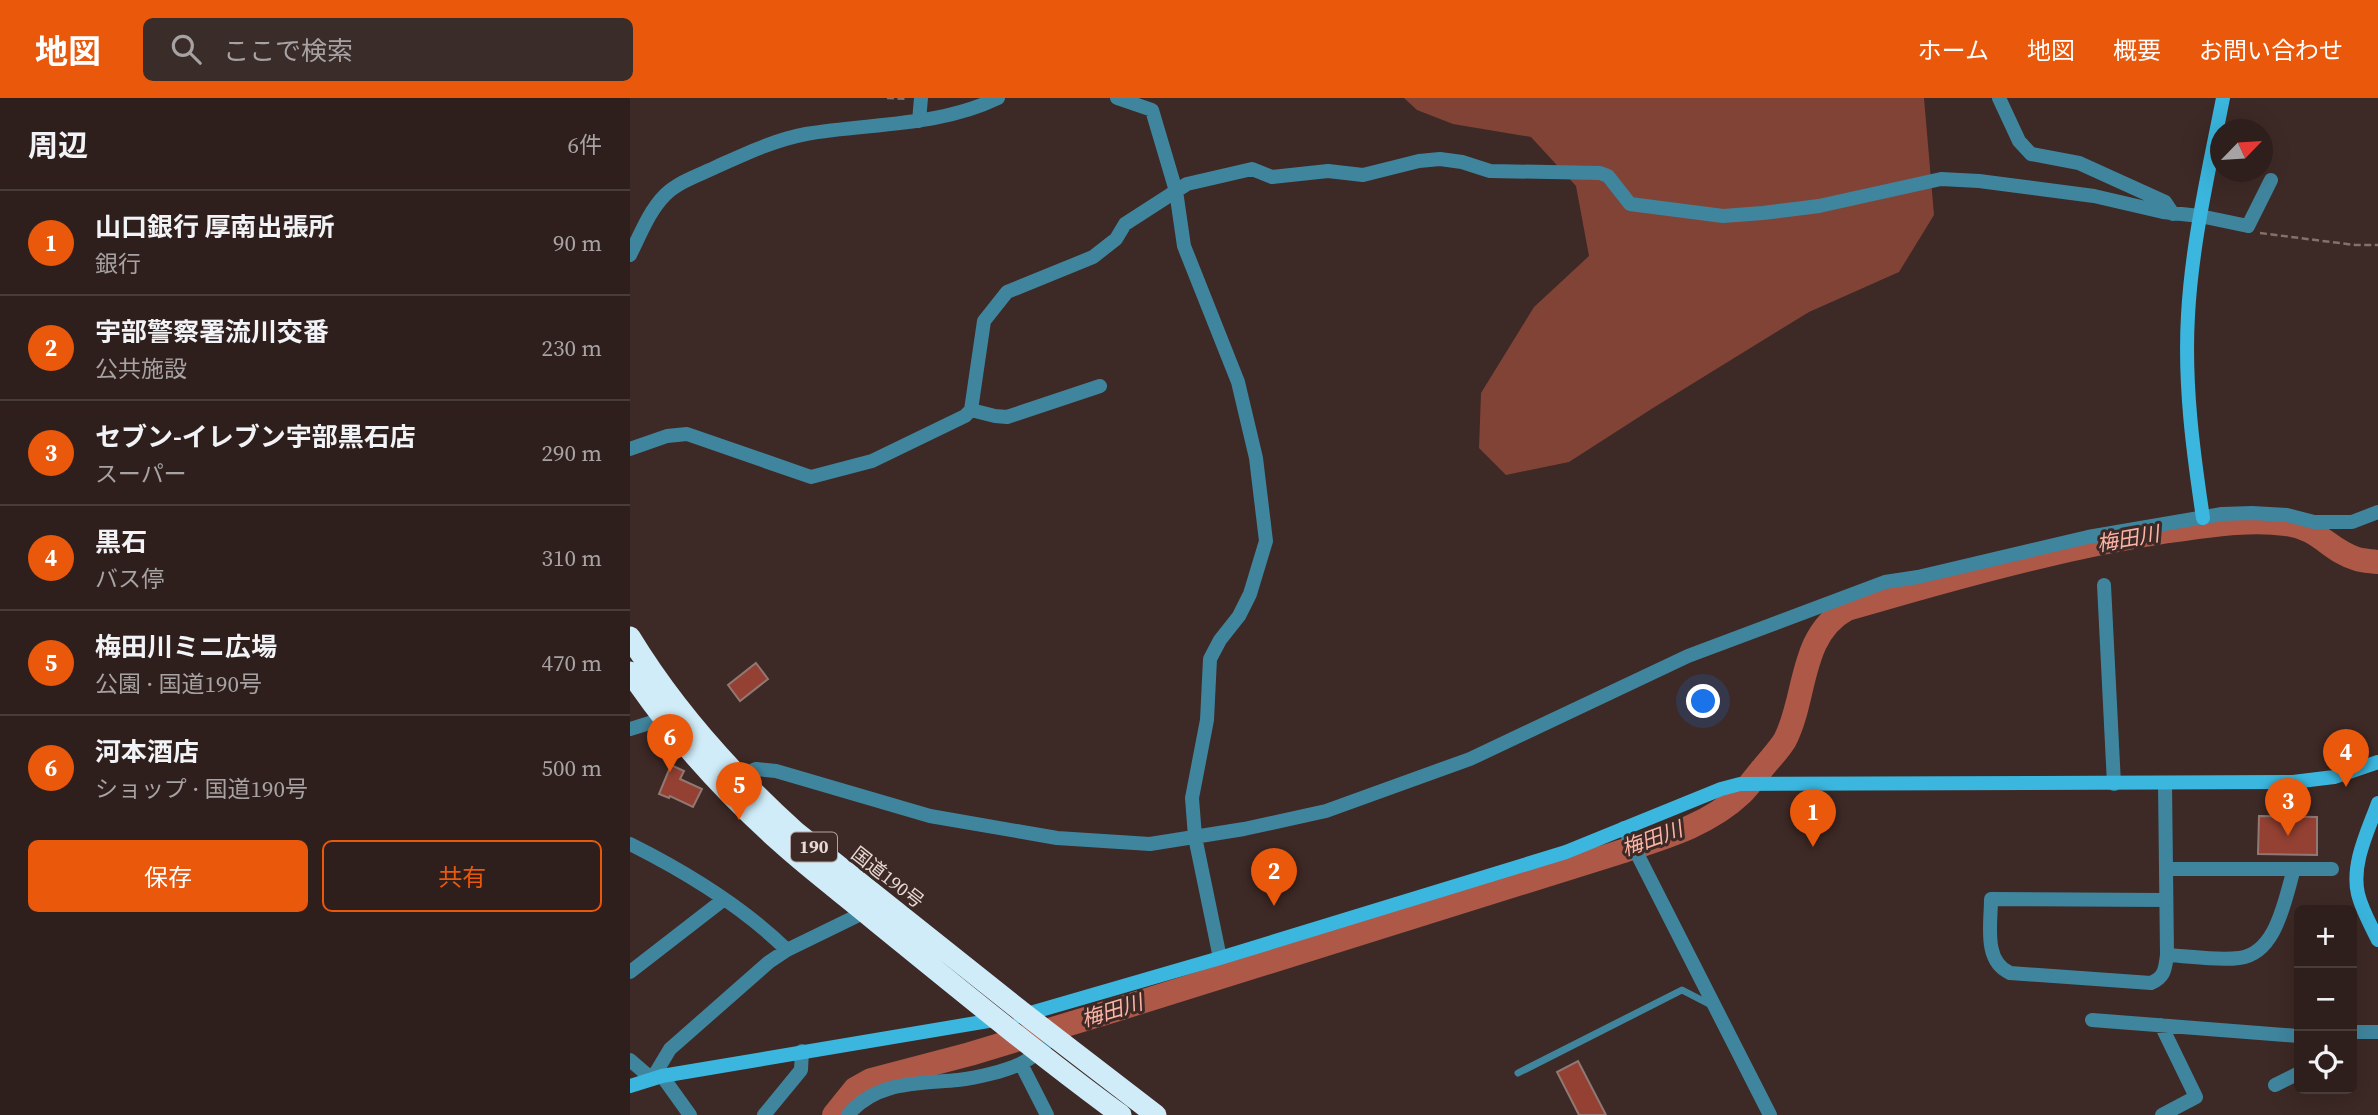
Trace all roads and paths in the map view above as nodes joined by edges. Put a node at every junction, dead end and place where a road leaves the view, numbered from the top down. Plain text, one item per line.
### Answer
1 (887, 98) edge
2 (998, 98) edge
3 (1117, 98) edge
4 (1999, 98) edge
5 (2223, 98) edge
6 (920, 99) edge
7 (919, 121) junction
8 (2270, 182) edge
9 (1176, 191) junction
10 (2173, 214) junction
11 (2200, 216) junction
12 (2248, 226) junction
13 (2378, 245) edge
14 (630, 255) edge
15 (1100, 386) dead end
16 (971, 410) junction
17 (630, 449) edge
18 (2378, 512) edge
19 (2203, 518) junction
20 (2104, 584) dead end
21 (630, 637) edge
22 (630, 672) edge
23 (673, 716) junction
24 (630, 729) edge
25 (2378, 762) edge
26 (738, 776) junction
27 (2165, 783) junction
28 (2114, 784) junction
29 (2378, 803) edge
30 (1624, 828) junction
31 (1195, 837) junction
32 (630, 844) edge
33 (2166, 869) junction
34 (2294, 869) junction
35 (2332, 869) dead end
36 (723, 900) junction
37 (2166, 900) junction
38 (865, 912) junction
39 (2378, 940) edge
40 (787, 950) junction
41 (2167, 955) junction
42 (1220, 958) junction
43 (630, 972) edge
44 (1715, 1007) junction
45 (1030, 1018) junction
46 (2092, 1020) dead end
47 (1002, 1025) junction
48 (2161, 1025) junction
49 (2357, 1032) edge
50 (2378, 1032) edge
51 (2294, 1036) edge
52 (1055, 1038) junction
53 (802, 1051) junction
54 (1029, 1055) junction
55 (630, 1060) edge
56 (1518, 1073) dead end
57 (2294, 1076) edge
58 (657, 1078) junction
59 (2275, 1085) dead end
60 (630, 1086) edge
61 (690, 1115) edge
62 (764, 1115) edge
63 (848, 1115) edge
64 (1047, 1115) edge
65 (1121, 1115) edge
66 (1156, 1115) edge
67 (1770, 1115) edge
68 (2162, 1115) edge

1 - 6 path
2 - 7 street
3 - 9 street
4 - 10 street
5 - 11 street
6 - 7 street
7 - 14 street
8 - 12 street
9 - 10 street
9 - 16 street
9 - 31 street
10 - 11 street
11 - 12 street
11 - 19 street
12 - 13 path
15 - 16 street
16 - 17 street
18 - 19 street
19 - 31 street
20 - 28 street
21 - 23 highway, 国道190号 / 190
22 - 23 highway, 国道190号 / 190
23 - 24 street
23 - 26 highway, 国道190号 / 190
23 - 38 highway, 国道190号 / 190
25 - 27 street
26 - 31 street
26 - 45 highway, 国道190号 / 190
27 - 28 street
27 - 33 street
28 - 30 street
29 - 39 street
30 - 42 street
30 - 44 street
31 - 42 street
32 - 36 street
33 - 34 street
33 - 37 street
34 - 35 street
34 - 41 street
36 - 40 street
36 - 43 street
37 - 41 street
37 - 41 street
38 - 40 street
38 - 47 highway, 国道190号 / 190
40 - 58 street
42 - 45 street
44 - 56 lane
44 - 67 street
45 - 47 street
45 - 52 highway, 国道190号 / 190
46 - 48 street
47 - 53 street
47 - 54 highway, 国道190号 / 190
48 - 51 street
48 - 68 street
49 - 50 street
52 - 54 street
52 - 66 highway, 国道190号 / 190
53 - 58 street
53 - 62 street
54 - 63 street
54 - 64 street
54 - 65 highway, 国道190号 / 190
55 - 58 street
57 - 59 street
58 - 60 street
58 - 61 street

